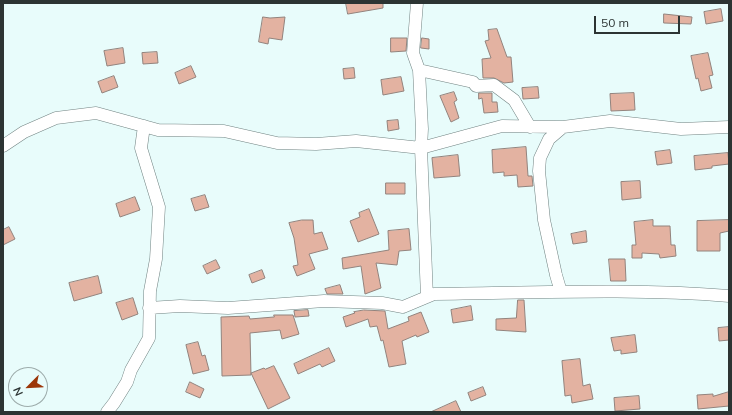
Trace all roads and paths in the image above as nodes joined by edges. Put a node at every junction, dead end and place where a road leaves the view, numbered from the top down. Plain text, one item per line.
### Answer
1 (417, 3) edge
2 (419, 70) junction
3 (144, 126) junction
4 (530, 127) junction
5 (563, 127) junction
6 (729, 127) edge
7 (3, 146) edge
8 (421, 148) junction
9 (561, 292) junction
10 (729, 296) edge
11 (427, 297) junction
12 (149, 308) junction
13 (107, 412) edge

1 - 2 street
2 - 4 street
2 - 8 street
3 - 7 street
3 - 8 street
3 - 12 street
4 - 5 street
4 - 8 street
5 - 6 street
5 - 9 street
8 - 11 street
9 - 10 street
9 - 11 street
11 - 12 street
12 - 13 street

